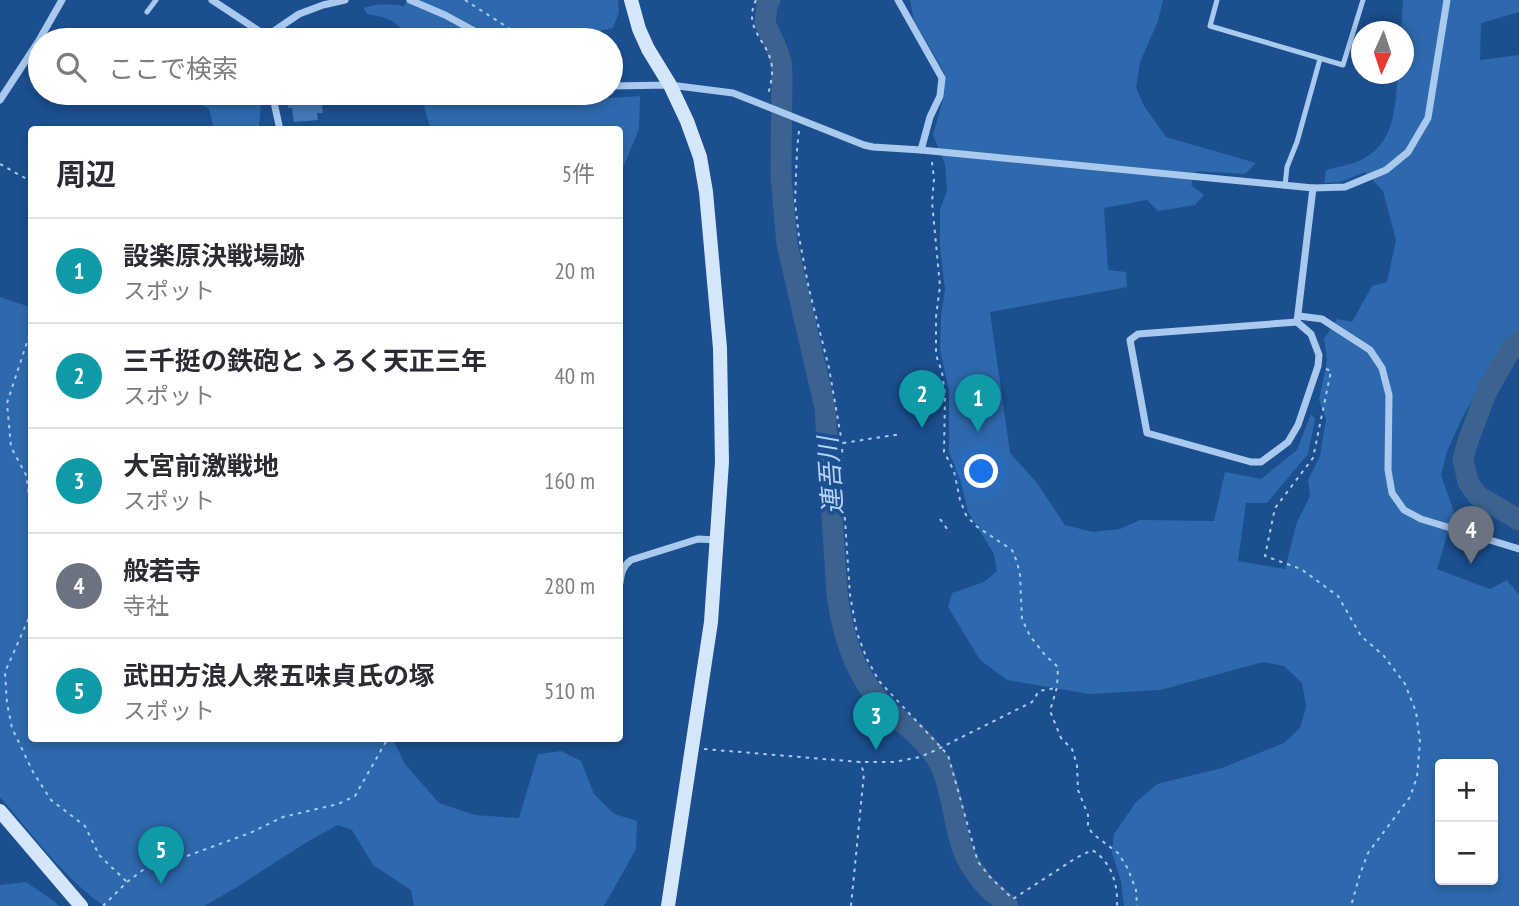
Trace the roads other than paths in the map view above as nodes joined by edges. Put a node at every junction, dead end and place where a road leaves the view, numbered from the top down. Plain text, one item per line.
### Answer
1 (62, 0) edge
2 (156, 0) edge
3 (212, 0) edge
4 (345, 0) edge
5 (410, 0) edge
6 (631, 0) edge
7 (898, 0) edge
8 (1217, 0) edge
9 (1363, 0) edge
10 (1447, 0) edge
11 (147, 12) dead end
12 (46, 28) edge
13 (254, 28) edge
14 (278, 28) edge
15 (468, 28) edge
16 (28, 57) edge
17 (1320, 59) junction
18 (670, 85) junction
19 (623, 86) edge
20 (0, 100) edge
21 (275, 105) edge
22 (279, 126) edge
23 (921, 150) junction
24 (1285, 186) junction
25 (1313, 188) junction
26 (1298, 319) junction
27 (718, 540) junction
28 (1519, 549) edge
29 (623, 569) edge
30 (0, 811) edge
31 (81, 906) edge
32 (668, 906) edge

1 - 12 street
2 - 11 lane
3 - 13 street
4 - 14 street
5 - 15 street
6 - 18 street
7 - 23 street
8 - 17 lane
9 - 17 lane
10 - 25 street
16 - 20 street
17 - 24 lane
18 - 19 street
18 - 23 street
18 - 27 street
21 - 22 street
23 - 24 street
24 - 25 street
25 - 26 street
26 - 26 street
26 - 28 street
27 - 29 street
27 - 32 street
30 - 31 street

